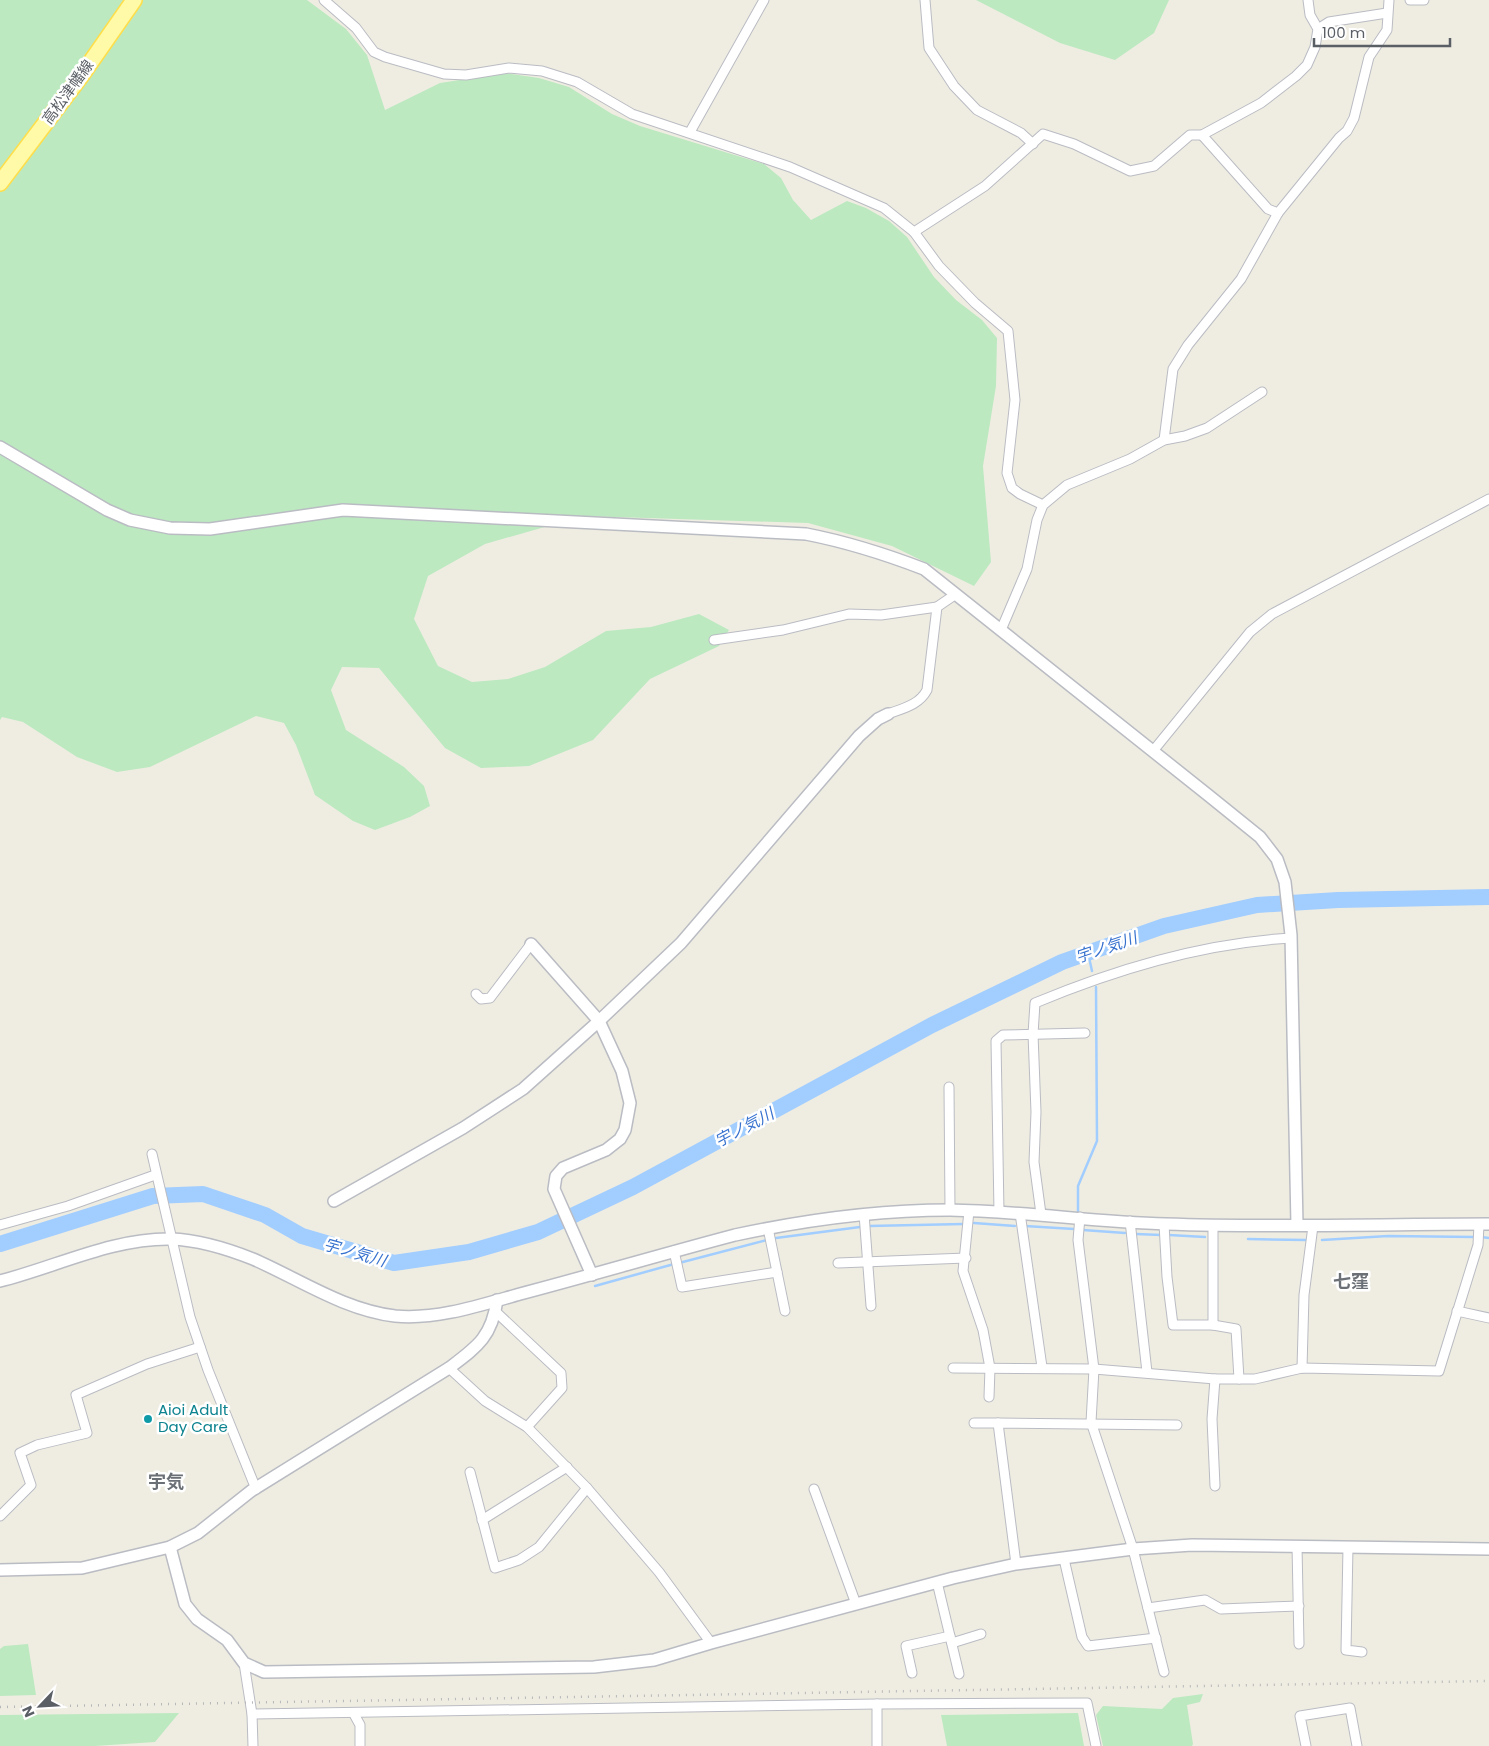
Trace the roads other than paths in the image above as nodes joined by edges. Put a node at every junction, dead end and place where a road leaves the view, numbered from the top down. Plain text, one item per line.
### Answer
1 (134, 0) edge
2 (324, 0) edge
3 (764, 0) edge
4 (925, 0) edge
5 (1308, 0) edge
6 (1389, 0) edge
7 (1410, 0) edge
8 (1424, 0) edge
9 (1387, 13) junction
10 (1318, 29) junction
11 (690, 132) junction
12 (1202, 135) junction
13 (1033, 144) junction
14 (0, 183) edge
15 (1278, 212) junction
16 (914, 232) junction
17 (1262, 392) dead end
18 (1164, 440) junction
19 (0, 447) edge
20 (1489, 499) edge
21 (1043, 504) junction
22 (956, 594) junction
23 (937, 607) junction
24 (1001, 630) junction
25 (714, 640) dead end
26 (888, 714) joint
27 (1154, 751) junction
28 (1291, 936) junction
29 (530, 944) joint
30 (476, 994) dead end
31 (599, 1021) junction
32 (1085, 1033) dead end
33 (1033, 1034) junction
34 (949, 1088) dead end
35 (152, 1154) dead end
36 (156, 1177) junction
37 (334, 1201) dead end
38 (950, 1210) junction
39 (969, 1211) junction
40 (999, 1212) junction
41 (1020, 1213) junction
42 (864, 1214) junction
43 (1041, 1214) junction
44 (1080, 1217) junction
45 (1130, 1221) junction
46 (1164, 1224) junction
47 (1484, 1224) edge
48 (0, 1225) edge
49 (1213, 1225) junction
50 (1296, 1225) junction
51 (1313, 1226) junction
52 (768, 1228) junction
53 (172, 1239) junction
54 (674, 1251) junction
55 (966, 1258) junction
56 (867, 1261) junction
57 (838, 1262) dead end
58 (777, 1272) junction
59 (592, 1275) junction
60 (0, 1282) edge
61 (496, 1305) junction
62 (871, 1306) dead end
63 (785, 1310) dead end
64 (1457, 1311) junction
65 (1489, 1318) edge
66 (1213, 1325) junction
67 (200, 1347) junction
68 (449, 1368) junction
69 (953, 1368) dead end
70 (990, 1368) junction
71 (1042, 1368) junction
72 (1302, 1368) junction
73 (1094, 1369) junction
74 (1147, 1372) junction
75 (1215, 1379) junction
76 (1239, 1379) junction
77 (989, 1397) dead end
78 (998, 1422) junction
79 (1091, 1422) junction
80 (974, 1423) dead end
81 (1177, 1425) dead end
82 (527, 1427) junction
83 (567, 1467) junction
84 (470, 1472) dead end
85 (1215, 1486) dead end
86 (587, 1488) junction
87 (256, 1489) junction
88 (814, 1489) dead end
89 (0, 1516) edge
90 (482, 1520) junction
91 (1298, 1546) junction
92 (170, 1547) junction
93 (1348, 1547) junction
94 (1133, 1549) junction
95 (1489, 1549) edge
96 (1064, 1559) junction
97 (1016, 1564) junction
98 (0, 1570) edge
99 (936, 1582) junction
100 (856, 1604) junction
101 (1299, 1606) junction
102 (1148, 1608) junction
103 (981, 1634) dead end
104 (1156, 1638) junction
105 (951, 1640) junction
106 (711, 1643) junction
107 (1299, 1644) dead end
108 (1362, 1652) dead end
109 (244, 1663) junction
110 (1164, 1672) dead end
111 (912, 1673) dead end
112 (959, 1674) dead end
113 (877, 1704) junction
114 (252, 1714) junction
115 (354, 1714) junction
116 (253, 1746) edge
117 (360, 1746) edge
118 (877, 1746) edge
119 (1096, 1746) edge
120 (1306, 1746) edge
121 (1356, 1746) edge

1 - 14 main road, 高松津幡線
2 - 11 street
3 - 11 street
4 - 13 street
5 - 10 street
6 - 9 street
7 - 8 street
9 - 10 street
9 - 15 street
10 - 12 street
11 - 16 street
12 - 13 street
12 - 15 street
13 - 16 street
15 - 18 street
16 - 21 street
17 - 18 street
18 - 21 street
19 - 22 street
20 - 27 street
21 - 24 street
22 - 23 street
22 - 24 street
23 - 25 street
23 - 26 street
24 - 27 street
26 - 31 street
27 - 28 street
28 - 33 street
28 - 50 street
29 - 30 street
29 - 31 street
31 - 37 street
31 - 59 street
32 - 33 street
33 - 40 street
33 - 43 street
34 - 38 street
35 - 36 street
36 - 48 street
36 - 53 street
38 - 39 street
38 - 42 street
39 - 40 street
39 - 55 street
40 - 41 street
41 - 43 street
41 - 71 street
42 - 52 street
42 - 56 street
43 - 44 street
44 - 45 street
44 - 73 street
45 - 46 street
45 - 74 street
46 - 49 street
46 - 66 street
47 - 51 street
47 - 64 street
49 - 50 street
49 - 66 street
50 - 51 street
51 - 72 street
52 - 54 street
52 - 58 street
53 - 60 street
53 - 61 street
53 - 67 street
54 - 58 street
54 - 59 street
55 - 56 street
55 - 70 street
56 - 57 street
56 - 62 street
58 - 63 street
59 - 61 street
61 - 68 street
61 - 82 street
64 - 65 street
64 - 72 street
66 - 76 street
67 - 87 street
67 - 89 street
68 - 82 street
68 - 87 street
69 - 70 street
70 - 71 street
70 - 77 street
71 - 73 street
72 - 76 street
73 - 74 street
73 - 79 street
74 - 75 street
75 - 76 street
75 - 85 street
78 - 79 street
78 - 80 street
78 - 97 street
79 - 81 street
79 - 94 street
82 - 83 street
83 - 86 street
83 - 90 street
84 - 90 street
86 - 90 street
86 - 106 street
87 - 92 street
88 - 100 street
91 - 93 street
91 - 94 street
91 - 101 street
92 - 98 street
92 - 109 street
93 - 95 street
93 - 108 street
94 - 96 street
94 - 102 street
96 - 97 street
96 - 104 street
97 - 99 street
99 - 100 street
99 - 105 street
100 - 106 street
101 - 102 street
101 - 107 street
102 - 104 street
103 - 105 street
104 - 110 street
105 - 111 street
105 - 112 street
106 - 109 street
109 - 114 street
113 - 115 street
113 - 118 street
113 - 119 street
114 - 115 street
114 - 116 street
115 - 117 street
120 - 121 street

